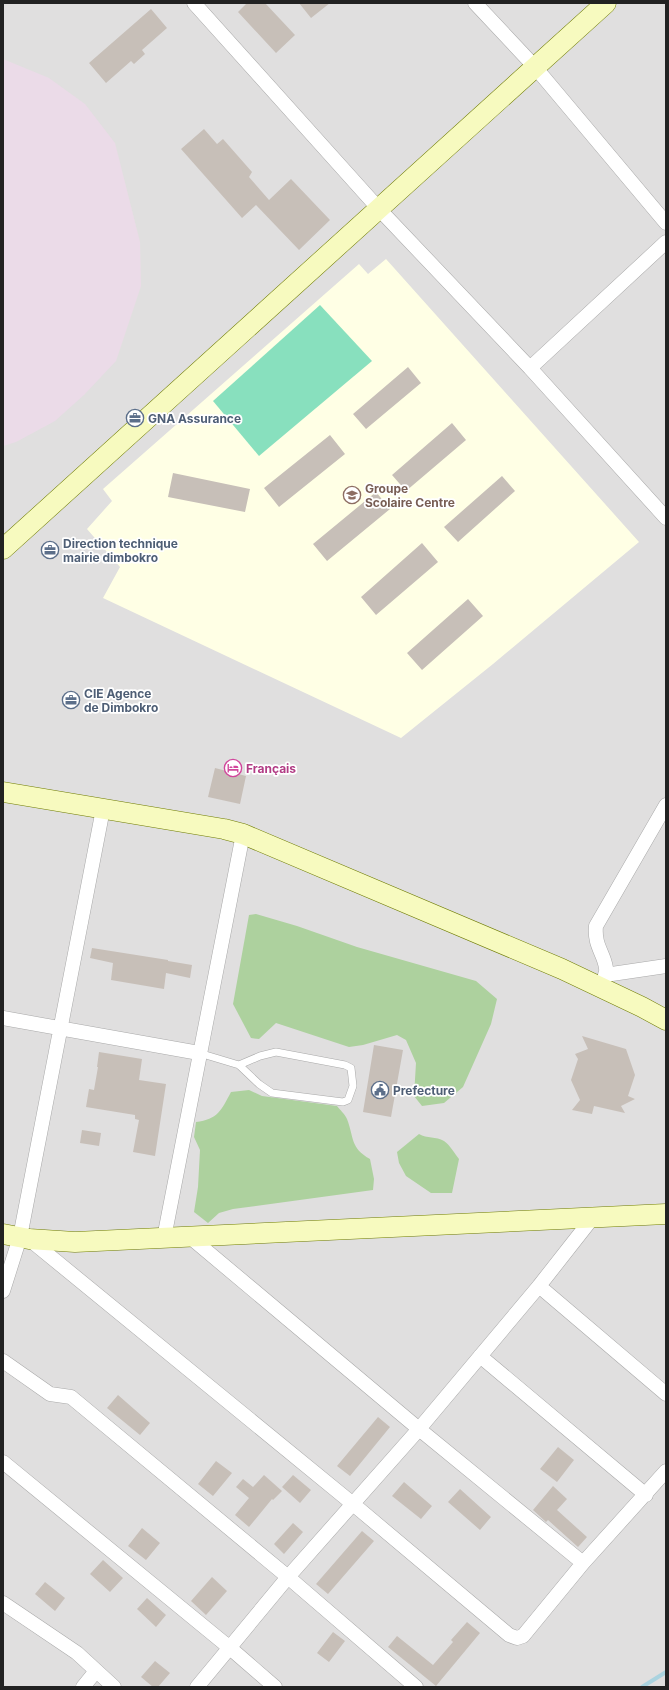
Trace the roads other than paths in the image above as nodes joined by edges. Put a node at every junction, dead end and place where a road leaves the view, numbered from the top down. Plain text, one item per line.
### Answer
1 (194, 3) edge
2 (475, 3) edge
3 (606, 3) edge
4 (535, 67) junction
5 (379, 209) junction
6 (666, 223) edge
7 (666, 242) edge
8 (530, 368) junction
9 (666, 518) edge
10 (3, 550) edge
11 (3, 792) edge
12 (666, 805) edge
13 (103, 809) junction
14 (243, 834) junction
15 (666, 966) edge
16 (603, 981) junction
17 (3, 1018) edge
18 (666, 1020) edge
19 (62, 1028) junction
20 (199, 1053) junction
21 (239, 1065) junction
22 (666, 1214) edge
23 (594, 1216) junction
24 (17, 1236) edge
25 (164, 1238) junction
26 (190, 1238) junction
27 (538, 1286) junction
28 (3, 1291) edge
29 (480, 1356) junction
30 (3, 1361) edge
31 (666, 1394) edge
32 (419, 1430) junction
33 (3, 1462) edge
34 (666, 1471) edge
35 (646, 1495) junction
36 (353, 1504) junction
37 (583, 1563) junction
38 (288, 1577) junction
39 (3, 1604) edge
40 (230, 1648) junction
41 (96, 1671) junction
42 (83, 1687) edge
43 (114, 1687) edge
44 (197, 1687) edge
45 (275, 1687) edge
46 (416, 1687) edge

1 - 5 street
2 - 4 street
3 - 4 main road
4 - 5 main road
4 - 6 street
5 - 8 street
5 - 10 main road
7 - 8 street
8 - 9 street
11 - 13 main road
12 - 16 street
13 - 14 main road
13 - 19 street
14 - 16 main road
14 - 20 street
15 - 16 street
16 - 18 main road
17 - 19 street
19 - 20 street
19 - 24 street
20 - 21 lane
20 - 25 street
21 - 21 lane
22 - 23 main road
23 - 26 main road
23 - 27 street
24 - 25 main road
24 - 28 street
24 - 36 street
25 - 26 main road
26 - 32 street
27 - 29 street
27 - 31 street
29 - 32 street
29 - 35 street
30 - 38 street
32 - 36 street
32 - 37 street
33 - 40 street
34 - 35 street
35 - 37 street
36 - 37 street
36 - 38 street
38 - 40 street
38 - 46 street
39 - 41 street
40 - 44 street
40 - 45 street
41 - 42 street
41 - 43 street

